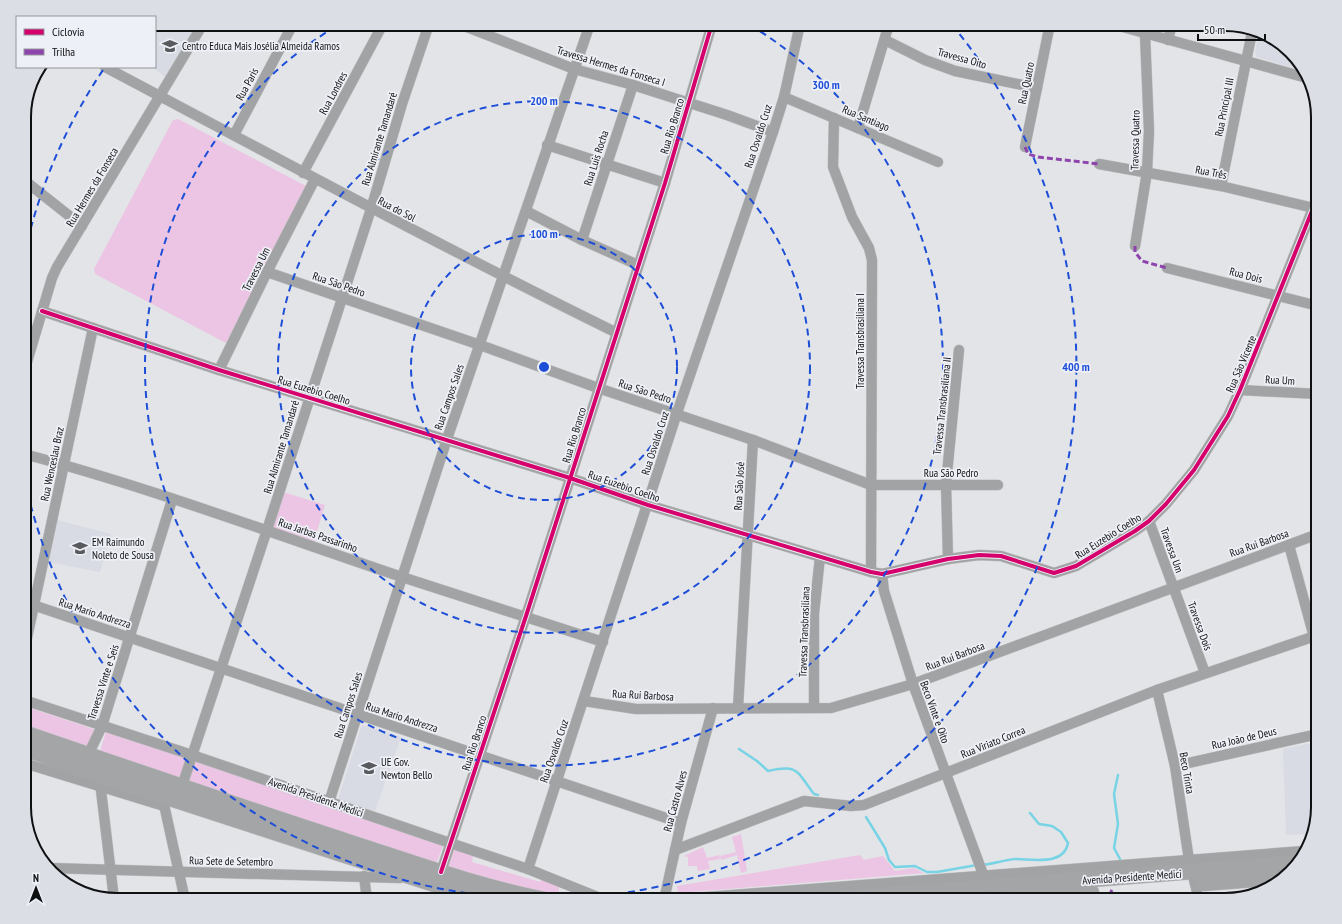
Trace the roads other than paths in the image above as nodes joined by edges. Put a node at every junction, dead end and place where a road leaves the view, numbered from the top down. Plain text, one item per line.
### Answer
1 (199, 31) edge
2 (289, 31) edge
3 (379, 31) edge
4 (428, 31) edge
5 (477, 31) edge
6 (588, 31) edge
7 (710, 31) edge
8 (798, 31) edge
9 (887, 31) edge
10 (1049, 31) edge
11 (1135, 31) edge
12 (1170, 31) edge
13 (1145, 34) junction
14 (1251, 36) edge
15 (885, 40) junction
16 (1168, 40) junction
17 (1246, 60) junction
18 (107, 68) edge
19 (574, 69) junction
20 (1300, 76) edge
21 (633, 84) junction
22 (1037, 88) junction
23 (160, 96) junction
24 (784, 97) junction
25 (689, 103) junction
26 (834, 118) junction
27 (858, 128) junction
28 (773, 132) junction
29 (234, 135) junction
30 (548, 145) junction
31 (1025, 147) dead end
32 (938, 162) dead end
33 (607, 163) junction
34 (1099, 164) dead end
35 (303, 172) junction
36 (1147, 172) junction
37 (315, 179) junction
38 (665, 183) junction
39 (31, 186) edge
40 (1221, 186) junction
41 (1311, 208) edge
42 (371, 209) junction
43 (526, 211) junction
44 (1311, 221) edge
45 (82, 226) junction
46 (582, 240) junction
47 (1135, 246) dead end
48 (638, 265) junction
49 (1168, 268) dead end
50 (267, 272) junction
51 (503, 277) junction
52 (1279, 296) junction
53 (342, 297) junction
54 (1311, 304) edge
55 (42, 311) junction
56 (93, 328) junction
57 (616, 333) junction
58 (480, 345) junction
59 (31, 348) edge
60 (959, 350) dead end
61 (219, 370) junction
62 (598, 388) junction
63 (1240, 390) junction
64 (1311, 394) edge
65 (309, 397) junction
66 (677, 413) junction
67 (447, 440) junction
68 (753, 440) junction
69 (31, 456) edge
70 (64, 465) junction
71 (570, 478) junction
72 (946, 484) junction
73 (871, 485) junction
74 (998, 485) dead end
75 (172, 500) junction
76 (648, 504) junction
77 (1149, 521) junction
78 (267, 530) junction
79 (748, 534) junction
80 (1311, 537) edge
81 (1289, 545) junction
82 (820, 557) junction
83 (948, 559) junction
84 (871, 572) junction
85 (882, 574) junction
86 (402, 577) junction
87 (1173, 587) junction
88 (31, 605) edge
89 (35, 606) junction
90 (526, 616) junction
91 (1311, 619) edge
92 (31, 623) edge
93 (130, 637) junction
94 (1311, 638) edge
95 (602, 642) junction
96 (221, 669) junction
97 (1205, 674) junction
98 (913, 684) junction
99 (1157, 690) junction
100 (584, 701) junction
101 (31, 702) edge
102 (713, 708) junction
103 (738, 708) junction
104 (814, 708) junction
105 (357, 715) junction
106 (102, 726) junction
107 (1311, 736) edge
108 (31, 737) edge
109 (31, 749) edge
110 (62, 754) junction
111 (88, 755) junction
112 (192, 755) junction
113 (479, 756) junction
114 (31, 765) edge
115 (1174, 766) junction
116 (945, 775) junction
117 (100, 782) junction
118 (556, 782) junction
119 (182, 786) junction
120 (163, 800) junction
121 (329, 802) junction
122 (681, 823) junction
123 (450, 843) junction
124 (675, 850) junction
125 (1298, 852) edge
126 (1290, 864) edge
127 (56, 868) edge
128 (528, 869) junction
129 (111, 870) junction
130 (178, 871) junction
131 (441, 872) junction
132 (1192, 872) junction
133 (364, 876) junction
134 (984, 877) junction
135 (1275, 877) edge
136 (411, 878) junction
137 (468, 889) junction
138 (113, 893) edge
139 (183, 893) edge
140 (366, 893) edge
141 (473, 893) edge
142 (503, 893) edge
143 (588, 893) edge
144 (666, 893) edge
145 (763, 893) edge
146 (932, 893) edge
147 (1037, 893) edge
148 (1197, 893) edge

1 - 23 street, Rua Hermes da Fonseca
2 - 29 street, Rua Paris
3 - 35 street, Rua Londres
4 - 42 street, Rua Almirante Tamandaré
5 - 19 street, Travessa Hermes da Fonseca I
6 - 19 street, Rua Campos Sales
7 - 25 street, Rua Rio Branco
8 - 24 street, Rua Osvaldo Cruz
9 - 15 street
10 - 22 street, Rua Quatro
11 - 13 street
12 - 16 street
13 - 16 street
13 - 36 street, Travessa Quatro
14 - 17 street, Rua Principal III
15 - 22 street, Travessa Oito
15 - 27 street
16 - 17 street
17 - 20 street
17 - 40 street, Rua Principal III
18 - 23 street, Rua do Sol
19 - 21 street, Travessa Hermes da Fonseca I
19 - 30 street, Rua Campos Sales
21 - 25 street, Travessa Hermes da Fonseca I
21 - 33 street, Rua Luis Rocha
22 - 31 street, Rua Quatro
23 - 29 street, Rua do Sol
23 - 45 street, Rua Hermes da Fonseca
24 - 26 street, Rua Santiago
24 - 28 street, Rua Osvaldo Cruz
25 - 28 street, Travessa Hermes da Fonseca I
25 - 38 street, Rua Rio Branco
26 - 27 street, Rua Santiago
26 - 73 street, Travessa Transbrasiliana I
27 - 32 street, Rua Santiago
28 - 66 street, Rua Osvaldo Cruz
29 - 35 street, Rua do Sol
30 - 33 street
30 - 43 street, Rua Campos Sales
33 - 38 street
33 - 46 street, Rua Luis Rocha
34 - 36 street, Rua Três
35 - 37 street, Rua do Sol
36 - 40 street, Rua Três
36 - 47 street, Travessa Quatro
37 - 42 street, Rua do Sol
37 - 50 street, Travessa Um
38 - 48 street, Rua Rio Branco
39 - 45 street
40 - 41 street, Rua Três
42 - 51 street, Rua do Sol
42 - 53 street, Rua Almirante Tamandaré
43 - 46 street
43 - 51 street, Rua Campos Sales
44 - 52 street, Rua São Vicente
45 - 55 street, Rua Hermes da Fonseca
46 - 48 street
48 - 57 street, Rua Rio Branco
49 - 52 street, Rua Dois
50 - 53 street, Rua São Pedro
50 - 61 street, Travessa Um
51 - 57 street, Rua do Sol
51 - 58 street, Rua Campos Sales
52 - 54 street, Rua Dois
52 - 63 street, Rua São Vicente
53 - 58 street, Rua São Pedro
53 - 65 street, Rua Almirante Tamandaré
55 - 56 street, Rua Euzebio Coelho
55 - 59 street, Rua Hermes da Fonseca
56 - 61 street, Rua Euzebio Coelho
56 - 70 street, Rua Wenceslau Braz
57 - 62 street, Rua Rio Branco
58 - 62 street, Rua São Pedro
58 - 67 street, Rua Campos Sales
60 - 72 street, Travessa Transbrasiliana II
61 - 65 street, Rua Euzebio Coelho
62 - 66 street, Rua São Pedro
62 - 71 street, Rua Rio Branco
63 - 64 street, Rua Um
63 - 77 street, Rua São Vicente
65 - 67 street, Rua Euzebio Coelho
65 - 78 street, Rua Almirante Tamandaré
66 - 68 street, Rua São Pedro
66 - 76 street, Rua Osvaldo Cruz
67 - 71 street, Rua Euzebio Coelho
67 - 86 street, Rua Campos Sales
68 - 73 street, Rua São Pedro
68 - 79 street, Rua São José
69 - 70 street, Rua Jarbas Passarinho
70 - 75 street, Rua Jarbas Passarinho
70 - 89 street, Rua Wenceslau Braz
71 - 76 street, Rua Euzebio Coelho
71 - 90 street, Rua Rio Branco
72 - 73 street, Rua São Pedro
72 - 74 street, Rua São Pedro
72 - 83 street, Travessa Transbrasiliana II
73 - 84 street, Travessa Transbrasiliana I
75 - 78 street, Rua Jarbas Passarinho
75 - 93 street, Travessa Vinte e Seis
76 - 79 street, Rua Euzebio Coelho
76 - 95 street, Rua Osvaldo Cruz
77 - 83 street, Rua Euzebio Coelho
77 - 87 street, Travessa Um
78 - 86 street, Rua Jarbas Passarinho
78 - 96 street, Rua Almirante Tamandaré
79 - 82 street, Rua Euzebio Coelho
79 - 103 street
80 - 81 street, Rua Rui Barbosa
81 - 87 street, Rua Rui Barbosa
81 - 91 street
82 - 84 street, Rua Euzebio Coelho
82 - 104 street, Travessa Transbrasiliana
83 - 85 street, Rua Euzebio Coelho
84 - 85 street, Rua Euzebio Coelho
85 - 98 street, Beco Vinte e Oito
86 - 90 street, Rua Jarbas Passarinho
86 - 105 street, Rua Campos Sales
87 - 97 street, Travessa Dois
87 - 98 street, Rua Rui Barbosa
88 - 89 street, Rua Mario Andrezza
89 - 92 street, Rua Wenceslau Braz
89 - 93 street, Rua Mario Andrezza
90 - 95 street, Rua Jarbas Passarinho
90 - 113 street, Rua Rio Branco
93 - 96 street, Rua Mario Andrezza
93 - 106 street, Travessa Vinte e Seis
94 - 97 street, Rua Viriato Correa
95 - 100 street, Rua Osvaldo Cruz
96 - 105 street, Rua Mario Andrezza
96 - 112 street, Rua Almirante Tamandaré
97 - 99 street, Rua Viriato Correa
98 - 104 street, Rua Rui Barbosa
98 - 116 street, Beco Vinte e Oito
99 - 115 street, Beco Trinta
99 - 116 street, Rua Viriato Correa
100 - 102 street, Rua Rui Barbosa
100 - 118 street, Rua Osvaldo Cruz
101 - 106 street, Avenida Presidente Medici
102 - 103 street, Rua Rui Barbosa
102 - 122 street, Rua Castro Alves
103 - 104 street, Rua Rui Barbosa
105 - 113 street, Rua Mario Andrezza
105 - 121 street, Rua Campos Sales
106 - 111 street, Travessa Vinte e Seis
106 - 112 street, Avenida Presidente Medici
107 - 115 street, Rua João de Deus
108 - 110 main road
109 - 110 main road
110 - 111 main road
110 - 117 main road
111 - 119 main road
112 - 119 street, Rua Almirante Tamandaré
112 - 121 street, Avenida Presidente Medici
113 - 118 street, Rua Mario Andrezza
113 - 123 street, Rua Rio Branco
114 - 117 street
115 - 132 street, Beco Trinta
116 - 124 street, Rua Viriato Correa
116 - 134 street, Beco Vinte e Oito
117 - 120 main road
117 - 129 street
118 - 122 street, Rua Mario Andrezza
118 - 128 street, Rua Osvaldo Cruz
119 - 131 main road
120 - 130 street
120 - 136 main road
121 - 123 street, Avenida Presidente Medici
122 - 124 street, Rua Castro Alves
123 - 128 street, Avenida Presidente Medici
123 - 131 street, Rua Rio Branco
124 - 144 street, Rua Castro Alves
125 - 132 street
126 - 132 main road, Avenida Presidente Medici
127 - 129 street, Rua Sete de Setembro
128 - 143 street, Avenida Presidente Medici
129 - 130 street, Rua Sete de Setembro
129 - 138 street
130 - 133 street, Rua Sete de Setembro
130 - 139 street
131 - 137 main road
132 - 134 street
132 - 135 main road, Avenida Presidente Medici
132 - 146 main road, Avenida Presidente Medici
132 - 147 main road, Avenida Presidente Medici
132 - 148 street, Beco Trinta
133 - 136 street, Rua Sete de Setembro
133 - 140 street
134 - 145 street
136 - 137 main road
137 - 141 main road
137 - 142 main road

